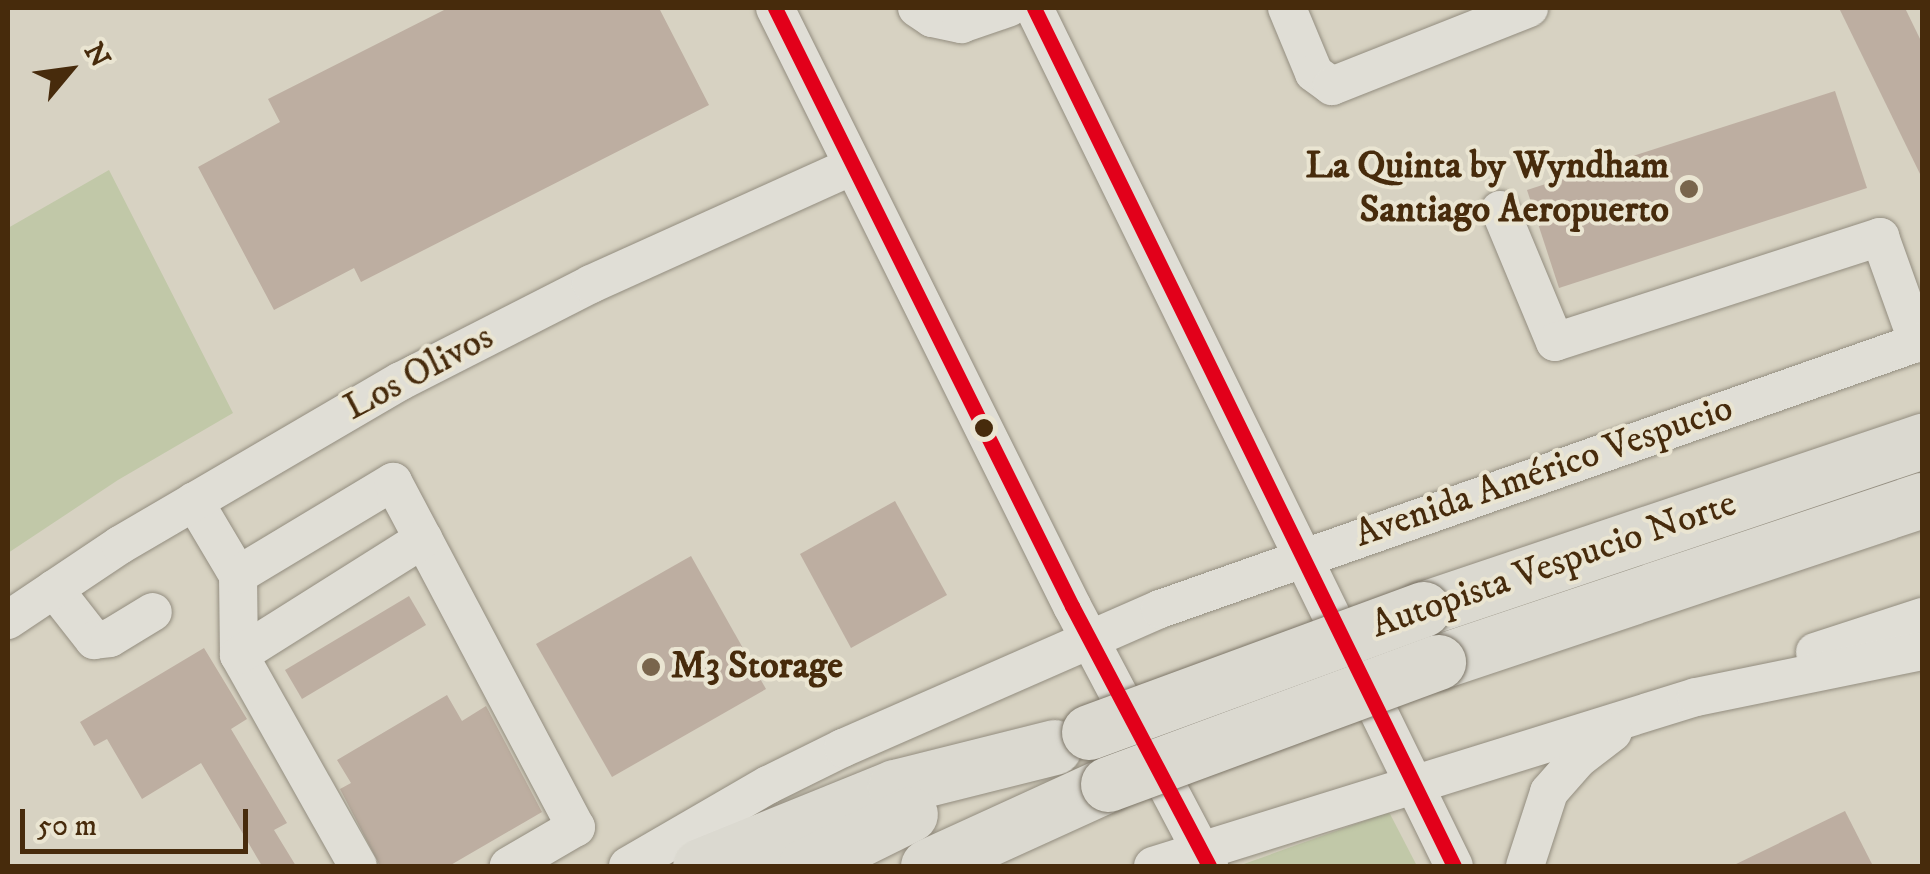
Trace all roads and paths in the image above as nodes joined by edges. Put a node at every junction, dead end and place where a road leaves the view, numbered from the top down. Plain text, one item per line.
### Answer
1 (775, 8) edge
2 (917, 8) edge
3 (1008, 8) edge
4 (1034, 8) edge
5 (1286, 8) edge
6 (1529, 8) edge
7 (852, 166) junction
8 (1500, 210) dead end
9 (1920, 342) edge
10 (1922, 441) edge
11 (1922, 500) edge
12 (194, 501) junction
13 (1922, 538) edge
14 (423, 539) junction
15 (1303, 556) junction
16 (238, 575) junction
17 (54, 589) junction
18 (1619, 601) junction
19 (154, 612) dead end
20 (1922, 617) edge
21 (8, 620) edge
22 (1089, 638) junction
23 (1922, 651) edge
24 (239, 654) junction
25 (1696, 697) junction
26 (1635, 715) junction
27 (1072, 740) junction
28 (1412, 783) junction
29 (1205, 858) edge
30 (358, 866) edge
31 (509, 866) edge
32 (628, 866) edge
33 (700, 866) edge
34 (805, 866) edge
35 (928, 866) edge
36 (1153, 866) edge
37 (1454, 866) edge
38 (1525, 866) edge

1 - 7 street
2 - 3 street
4 - 15 street
5 - 6 street
7 - 12 street, Los Olivos
7 - 22 street
8 - 9 street
9 - 15 street, Avenida Américo Vespucio
10 - 27 highway, Autopista Vespucio Norte, bridge
11 - 18 highway, Autopista Vespucio Norte
12 - 16 street
12 - 17 street, Los Olivos
13 - 18 highway
14 - 16 street
14 - 24 street
14 - 31 street
15 - 22 street, Avenida Américo Vespucio
15 - 28 street
16 - 24 street
17 - 19 street
17 - 21 street, Los Olivos
18 - 35 highway, Autopista Vespucio Norte, bridge
20 - 25 street
22 - 29 street
22 - 32 street, Avenida Américo Vespucio
23 - 25 street
24 - 30 street
25 - 26 street
26 - 28 street
26 - 38 street
27 - 33 highway
27 - 34 highway, Autopista Vespucio Norte
28 - 29 street
28 - 37 street
29 - 36 street

